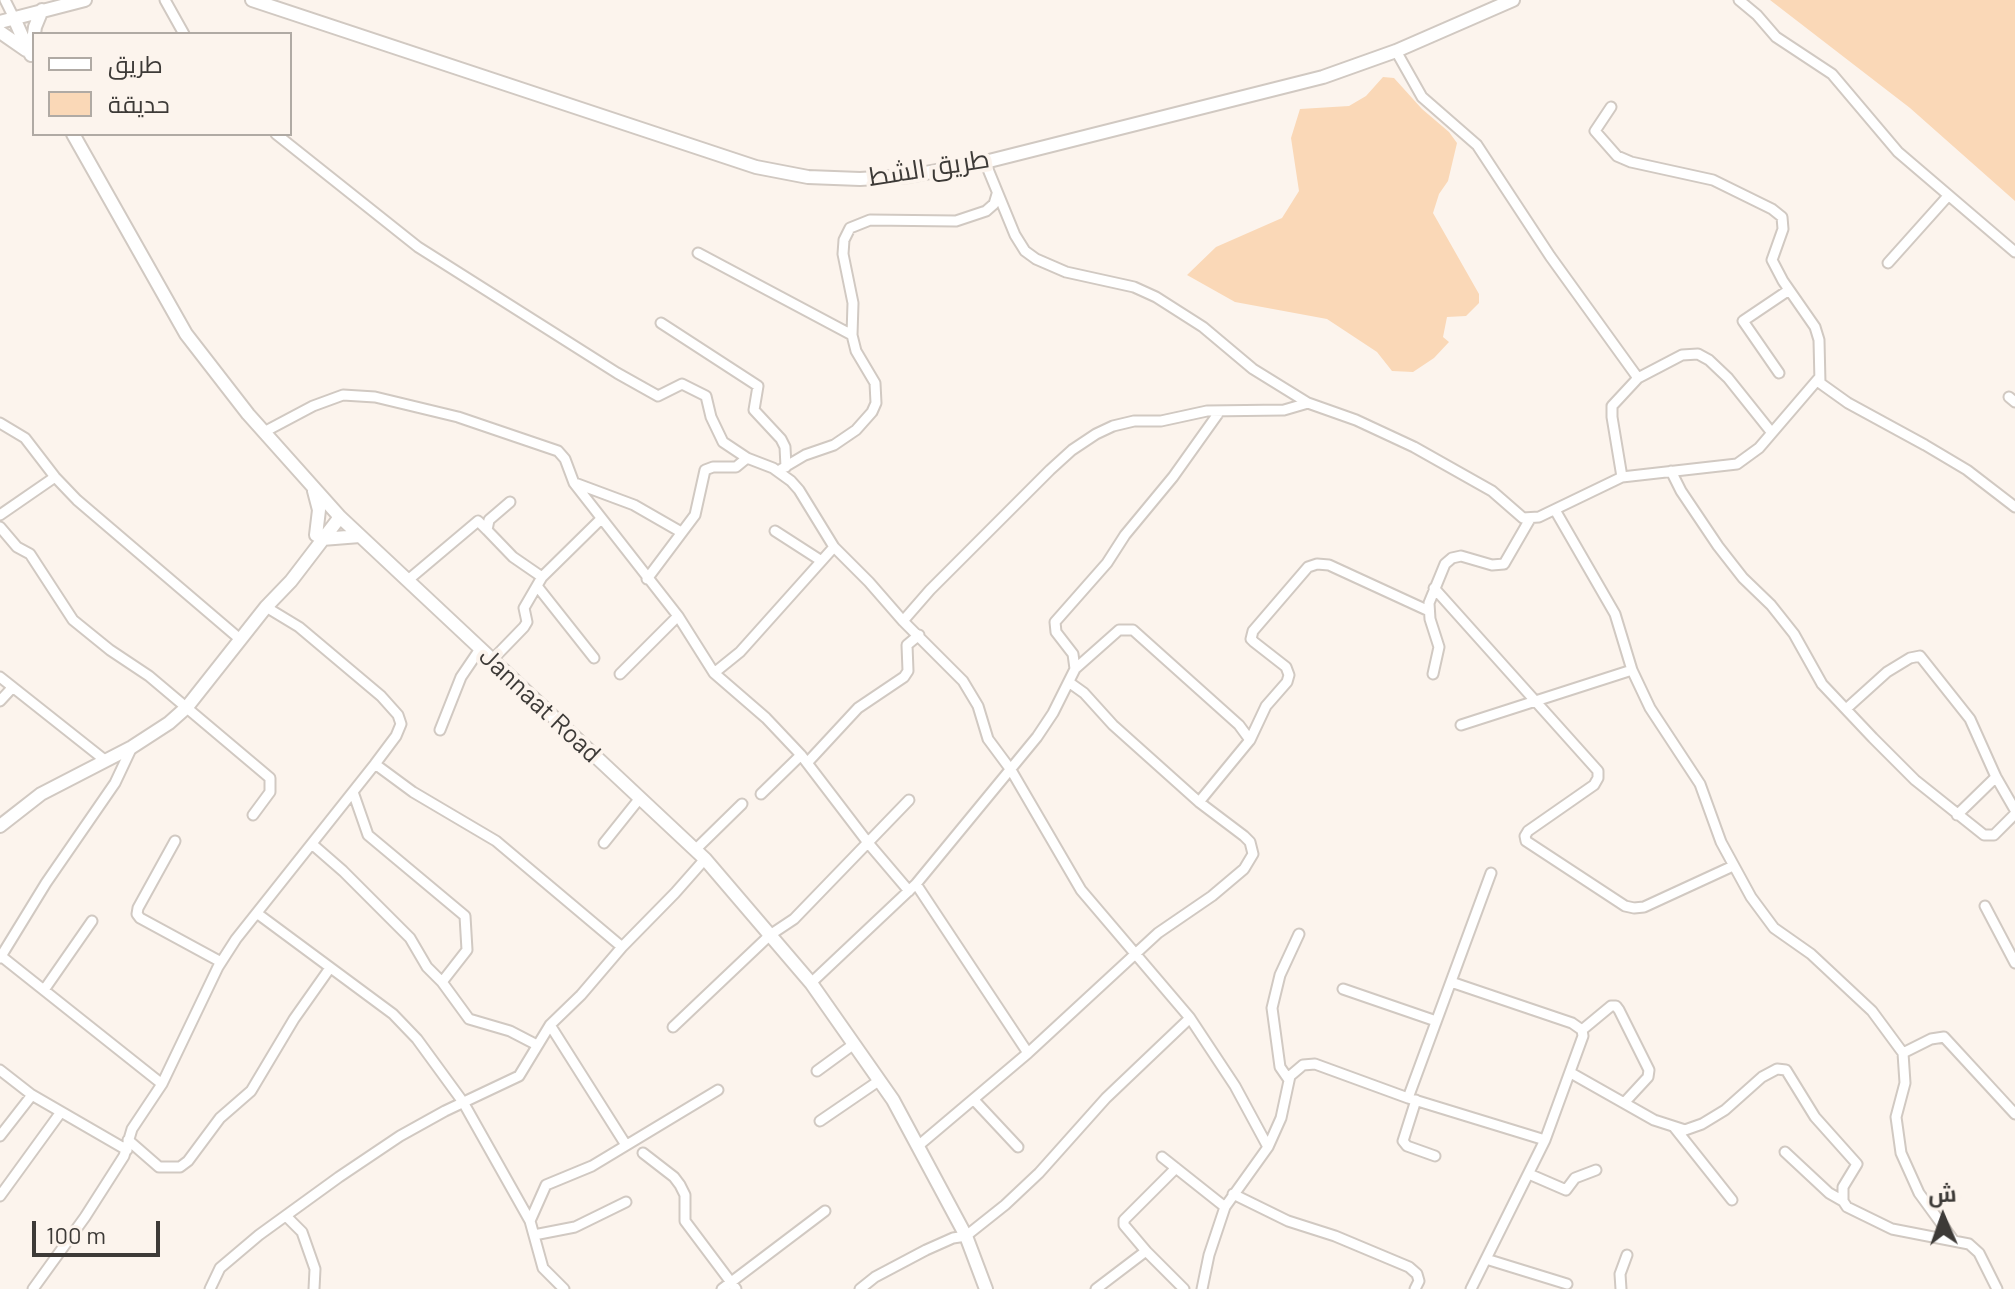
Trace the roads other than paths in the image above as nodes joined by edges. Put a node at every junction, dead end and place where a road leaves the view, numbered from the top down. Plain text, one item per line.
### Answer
1 (5, 0) edge
2 (85, 0) edge
3 (165, 0) edge
4 (252, 0) edge
5 (1513, 0) edge
6 (1739, 0) edge
7 (42, 10) junction
8 (14, 18) junction
9 (0, 22) edge
10 (0, 32) edge
11 (35, 32) edge
12 (183, 32) edge
13 (1396, 51) junction
14 (32, 56) edge
15 (32, 57) edge
16 (1611, 107) dead end
17 (74, 136) edge
18 (279, 136) edge
19 (985, 162) junction
20 (997, 194) junction
21 (1948, 196) junction
22 (2015, 252) edge
23 (698, 253) dead end
24 (1888, 263) dead end
25 (1789, 290) junction
26 (661, 323) dead end
27 (852, 335) junction
28 (1779, 373) dead end
29 (1638, 378) junction
30 (1819, 378) junction
31 (1308, 403) junction
32 (1220, 411) junction
33 (0, 423) edge
34 (264, 432) junction
35 (1772, 433) junction
36 (747, 458) junction
37 (782, 469) junction
38 (1671, 471) junction
39 (55, 477) junction
40 (1622, 477) junction
41 (574, 483) junction
42 (313, 488) junction
43 (510, 502) dead end
44 (2015, 507) edge
45 (1555, 510) junction
46 (337, 514) junction
47 (0, 515) edge
48 (601, 519) junction
49 (1530, 519) junction
50 (0, 527) edge
51 (487, 530) junction
52 (775, 531) dead end
53 (681, 532) junction
54 (360, 536) junction
55 (319, 537) junction
56 (834, 547) junction
57 (820, 560) junction
58 (647, 579) junction
59 (408, 580) junction
60 (540, 581) junction
61 (1434, 588) junction
62 (266, 607) junction
63 (1429, 611) junction
64 (678, 616) junction
65 (903, 621) junction
66 (919, 635) junction
67 (241, 640) junction
68 (480, 649) junction
69 (594, 658) dead end
70 (492, 660) junction
71 (1075, 669) junction
72 (1632, 670) junction
73 (714, 673) junction
74 (620, 674) dead end
75 (1433, 674) dead end
76 (0, 677) edge
77 (1070, 683) junction
78 (12, 688) junction
79 (1537, 700) junction
80 (0, 701) edge
81 (187, 707) junction
82 (1846, 709) junction
83 (1461, 725) dead end
84 (440, 730) dead end
85 (1250, 740) junction
86 (132, 747) junction
87 (804, 759) junction
88 (106, 761) junction
89 (375, 764) junction
90 (1011, 770) junction
91 (1996, 777) junction
92 (353, 792) junction
93 (761, 794) dead end
94 (640, 798) junction
95 (909, 800) dead end
96 (1199, 802) junction
97 (742, 804) dead end
98 (2015, 812) edge
99 (253, 815) dead end
100 (1957, 815) junction
101 (0, 826) edge
102 (175, 841) dead end
103 (604, 843) dead end
104 (312, 844) junction
105 (869, 844) junction
106 (700, 854) junction
107 (1733, 866) junction
108 (1491, 873) dead end
109 (912, 888) junction
110 (1985, 906) dead end
111 (258, 914) junction
112 (92, 921) dead end
113 (1299, 934) dead end
114 (770, 935) junction
115 (622, 947) junction
116 (1135, 953) junction
117 (1, 957) edge
118 (221, 962) junction
119 (2015, 963) edge
120 (330, 968) junction
121 (442, 982) junction
122 (1451, 982) junction
123 (811, 983) junction
124 (1343, 989) dead end
125 (44, 990) junction
126 (1190, 1018) junction
127 (1436, 1021) junction
128 (550, 1025) junction
129 (673, 1027) dead end
130 (1582, 1030) junction
131 (854, 1044) junction
132 (537, 1045) junction
133 (1028, 1053) junction
134 (1903, 1053) junction
135 (0, 1070) edge
136 (817, 1071) dead end
137 (1571, 1073) junction
138 (880, 1080) junction
139 (1289, 1080) junction
140 (162, 1084) junction
141 (718, 1090) dead end
142 (32, 1095) junction
143 (1412, 1099) junction
144 (974, 1100) junction
145 (463, 1102) junction
146 (1624, 1103) junction
147 (61, 1112) junction
148 (2015, 1114) edge
149 (820, 1121) dead end
150 (1674, 1127) junction
151 (0, 1136) edge
152 (1545, 1140) junction
153 (127, 1145) junction
154 (626, 1145) junction
155 (918, 1146) junction
156 (1018, 1147) dead end
157 (1268, 1147) junction
158 (1785, 1152) dead end
159 (643, 1153) dead end
160 (1435, 1156) dead end
161 (1162, 1157) dead end
162 (1176, 1168) junction
163 (1596, 1170) dead end
164 (1529, 1174) junction
165 (1233, 1194) junction
166 (0, 1196) edge
167 (1732, 1200) dead end
168 (1843, 1201) junction
169 (626, 1202) dead end
170 (1225, 1207) junction
171 (825, 1211) dead end
172 (286, 1216) junction
173 (530, 1221) junction
174 (534, 1235) junction
175 (966, 1236) junction
176 (1954, 1241) junction
177 (1146, 1251) junction
178 (1627, 1255) dead end
179 (1486, 1259) junction
180 (553, 1278) junction
181 (1567, 1284) dead end
182 (872, 1285) edge
183 (734, 1286) edge
184 (33, 1289) edge
185 (210, 1289) edge
186 (314, 1289) edge
187 (544, 1289) edge
188 (564, 1289) edge
189 (722, 1289) edge
190 (860, 1289) edge
191 (986, 1289) edge
192 (1096, 1289) edge
193 (1184, 1289) edge
194 (1202, 1289) edge
195 (1415, 1289) edge
196 (1471, 1289) edge
197 (1621, 1289) edge
198 (1997, 1289) edge

1 - 8 street
2 - 7 street
3 - 12 street
4 - 19 street, طريق الشط
5 - 13 street, طريق الشط
6 - 21 street
7 - 8 street
7 - 11 street
8 - 9 street
8 - 14 street
10 - 15 street
13 - 19 street, طريق الشط
13 - 29 street
16 - 25 street
17 - 34 street, Jannaat Road
18 - 36 street
19 - 20 street
20 - 27 street
20 - 31 street
21 - 22 street
21 - 24 street
23 - 27 street
25 - 28 street
25 - 30 street
26 - 37 street
27 - 37 street
29 - 35 street
29 - 40 street
30 - 35 street
30 - 44 street
31 - 32 street
31 - 49 street
32 - 65 street
32 - 71 street
33 - 39 street
34 - 41 street
34 - 42 street, Jannaat Road
35 - 38 street
36 - 37 street
36 - 53 street
37 - 56 street
38 - 40 street
38 - 82 street
39 - 47 street
39 - 67 street
40 - 45 street
41 - 48 street
41 - 53 street
42 - 46 street, Jannaat Road
42 - 55 street
43 - 51 street
45 - 49 street
45 - 72 street
46 - 54 street, Jannaat Road
46 - 55 street
48 - 58 street
48 - 60 street
49 - 61 street
50 - 81 street
51 - 59 street
51 - 60 street
52 - 57 street
53 - 58 street
54 - 55 street
54 - 59 street, Jannaat Road
55 - 62 street
56 - 57 street
56 - 65 street
57 - 73 street
58 - 64 street
59 - 68 street, Jannaat Road
60 - 69 street
60 - 70 street
61 - 63 street
61 - 79 street
62 - 67 street
62 - 89 street
63 - 75 street
63 - 85 street
64 - 73 street
64 - 74 street
65 - 66 street
66 - 87 street
66 - 90 street
67 - 81 street
68 - 70 street, Jannaat Road
68 - 84 street
70 - 94 street, Jannaat Road
71 - 77 street
71 - 85 street
72 - 79 street
72 - 107 street
73 - 87 street
76 - 78 street
77 - 90 street
77 - 96 street
78 - 80 street
78 - 88 street
79 - 83 street
79 - 107 street
81 - 86 street
81 - 99 street
82 - 91 street
82 - 100 street
85 - 96 street
86 - 88 street
86 - 117 street
87 - 93 street
87 - 105 street
88 - 101 street
89 - 92 street
89 - 115 street
90 - 109 street
90 - 116 street
91 - 98 street
91 - 100 street
92 - 104 street
92 - 121 street
94 - 103 street
94 - 106 street, Jannaat Road
95 - 105 street
96 - 116 street
97 - 106 street
98 - 100 street
102 - 118 street
104 - 111 street
104 - 121 street
105 - 109 street
105 - 114 street
106 - 114 street, Jannaat Road
106 - 115 street
107 - 134 street
108 - 122 street
109 - 123 street
109 - 133 street
110 - 119 street
111 - 118 street
111 - 120 street
112 - 125 street
113 - 139 street
114 - 123 street, Jannaat Road
114 - 129 street
115 - 128 street
116 - 126 street
116 - 133 street
117 - 125 street
118 - 140 street
120 - 145 street
120 - 153 street
121 - 132 street
122 - 127 street
122 - 130 street
123 - 131 street, Jannaat Road
124 - 127 street
125 - 140 street
126 - 157 street
126 - 175 street
127 - 143 street
128 - 132 street
128 - 154 street
130 - 137 street
130 - 146 street
131 - 136 street
131 - 138 street, Jannaat Road
132 - 145 street
133 - 144 street
134 - 148 street
134 - 176 street
135 - 142 street
137 - 146 street
137 - 152 street
138 - 149 street
138 - 155 street, Jannaat Road
139 - 143 street
139 - 157 street
140 - 153 street
141 - 154 street
142 - 147 street
142 - 151 street
143 - 152 street
143 - 160 street
144 - 155 street
144 - 156 street
145 - 172 street
145 - 173 street
146 - 150 street
147 - 153 street
147 - 166 street
150 - 167 street
150 - 168 street
152 - 164 street
153 - 184 street
154 - 173 street
155 - 175 street, Jannaat Road
157 - 165 street
158 - 168 street
159 - 183 street
161 - 162 street
162 - 170 street
162 - 177 street
163 - 164 street
164 - 179 street
165 - 170 street
165 - 195 street
168 - 176 street
169 - 174 street
170 - 194 street
171 - 183 street
172 - 185 street
172 - 186 street
173 - 174 street
174 - 180 street
175 - 182 street
175 - 191 street, Jannaat Road
176 - 198 street
177 - 192 street
177 - 193 street
178 - 197 street
179 - 181 street
179 - 196 street
180 - 187 street
180 - 188 street
182 - 190 street
183 - 189 street

